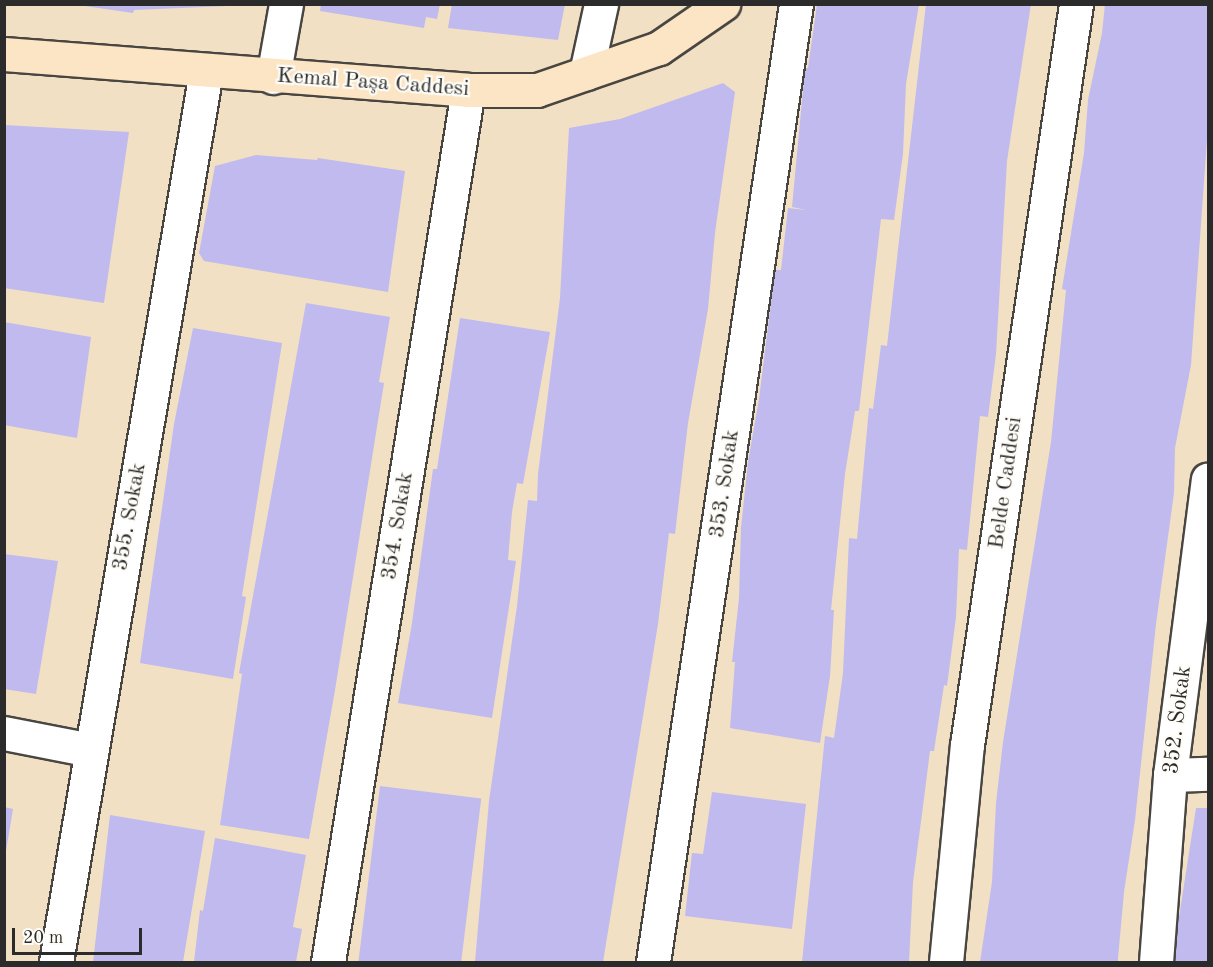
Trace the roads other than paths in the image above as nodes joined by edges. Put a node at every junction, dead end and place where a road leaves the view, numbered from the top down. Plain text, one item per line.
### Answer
1 (286, 4) edge
2 (601, 4) edge
3 (723, 4) edge
4 (796, 4) edge
5 (1076, 4) edge
6 (4, 54) edge
7 (206, 71) junction
8 (586, 73) junction
9 (273, 77) junction
10 (468, 90) junction
11 (1209, 479) edge
12 (4, 733) edge
13 (91, 750) junction
14 (1209, 774) edge
15 (1170, 775) junction
16 (56, 963) edge
17 (328, 963) edge
18 (653, 963) edge
19 (946, 963) edge
20 (1156, 963) edge

1 - 9 street
2 - 8 street
3 - 8 street, Kemal Paşa Caddesi
4 - 18 street, 353. Sokak
5 - 19 street, Belde Caddesi
6 - 7 street, Kemal Paşa Caddesi
7 - 9 street, Kemal Paşa Caddesi
7 - 13 street, 355. Sokak
8 - 10 street, Kemal Paşa Caddesi
9 - 10 street, Kemal Paşa Caddesi
10 - 17 street, 354. Sokak
11 - 15 street, 352. Sokak
12 - 13 street
13 - 16 street, 355. Sokak
14 - 15 street
15 - 20 street, 352. Sokak

